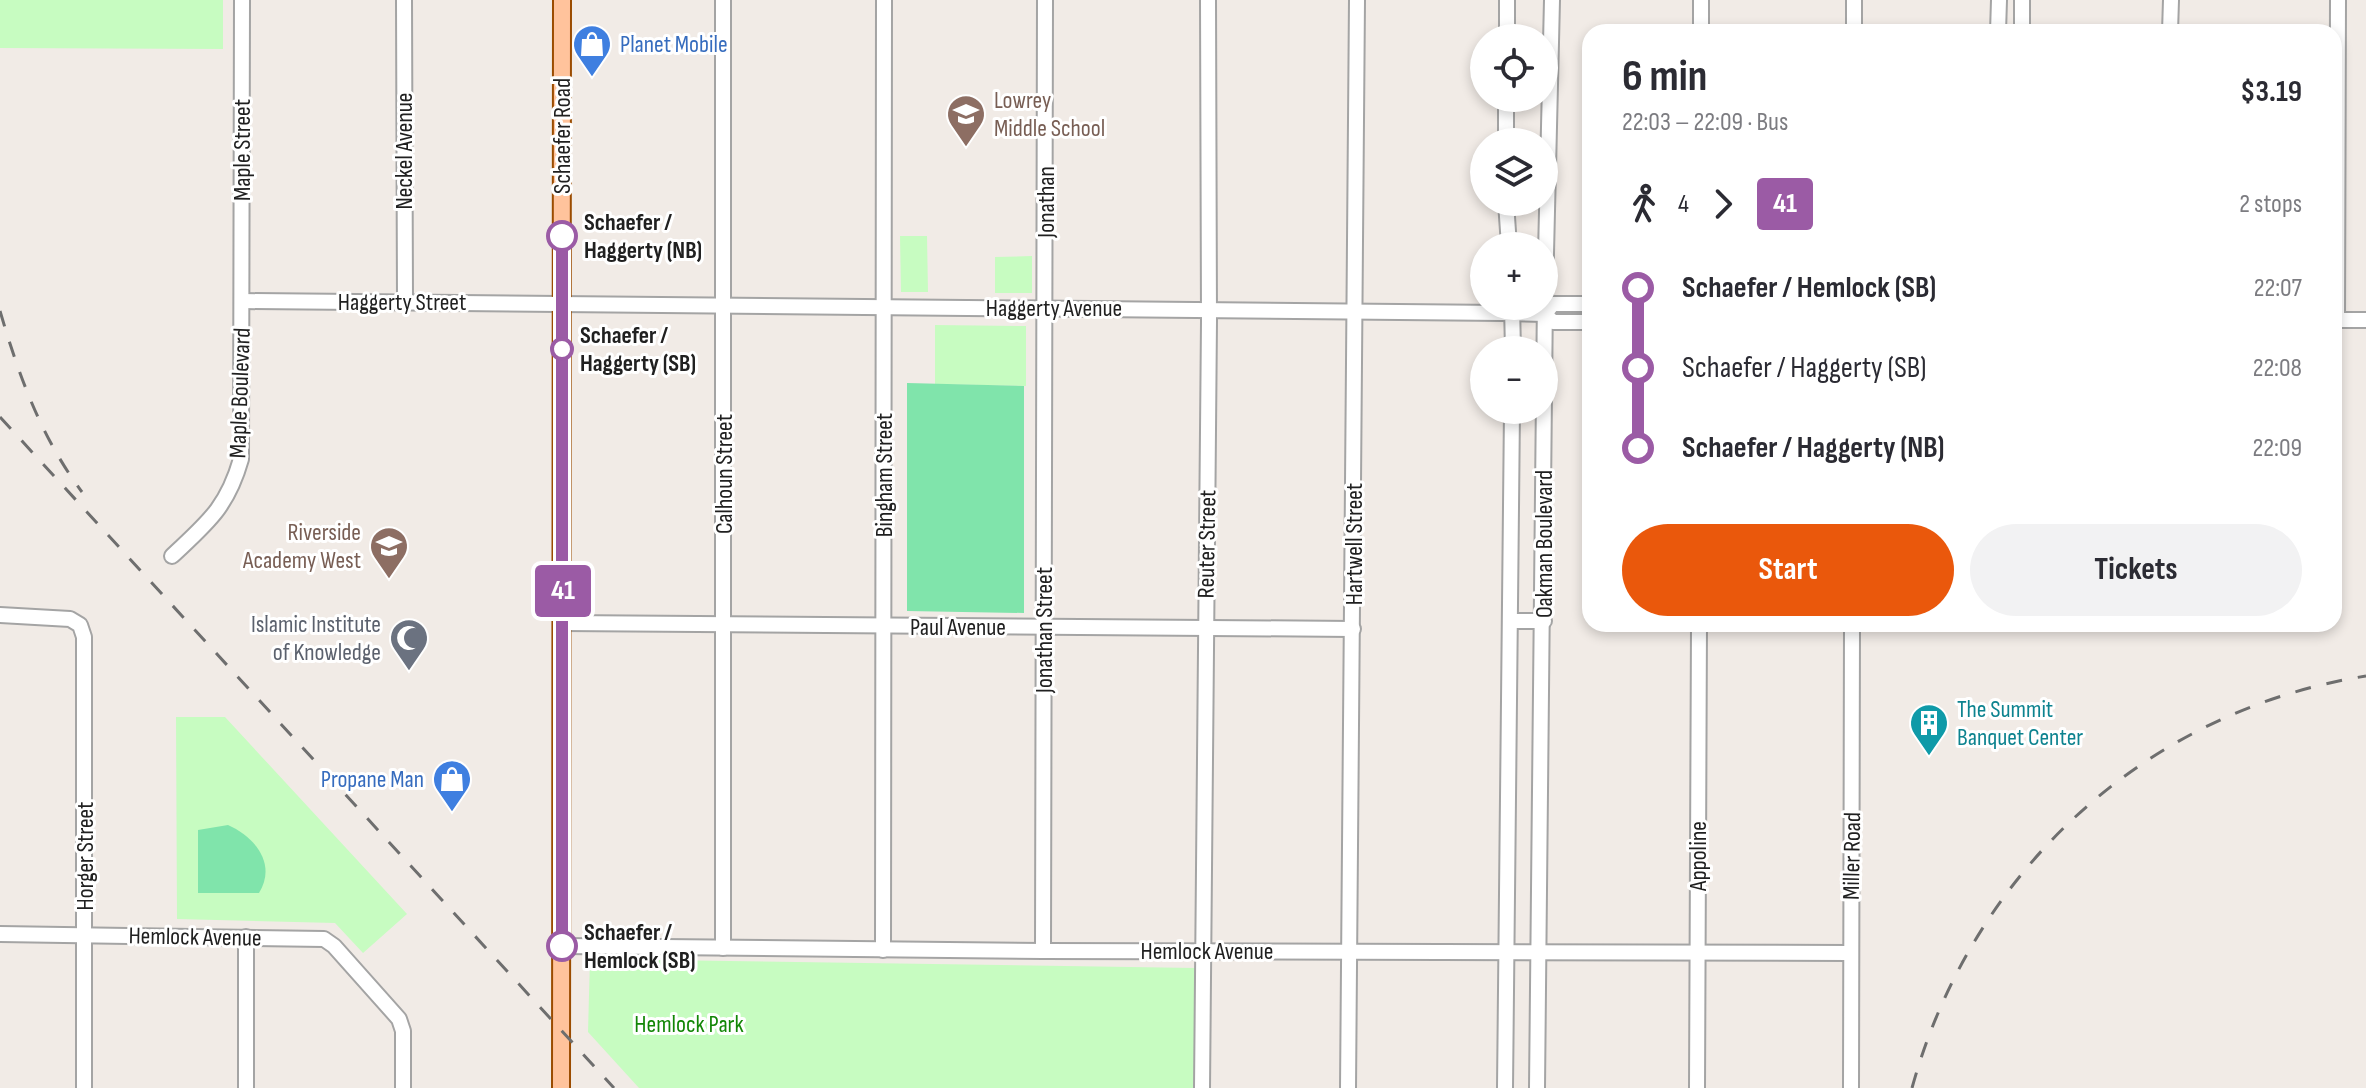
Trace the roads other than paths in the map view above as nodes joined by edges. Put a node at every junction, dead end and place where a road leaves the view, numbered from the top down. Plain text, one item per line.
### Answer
1 (242, 0) edge
2 (404, 0) edge
3 (562, 0) edge
4 (723, 0) edge
5 (884, 0) edge
6 (1045, 0) edge
7 (1208, 0) edge
8 (1357, 0) edge
9 (1507, 0) edge
10 (1552, 0) edge
11 (1701, 0) edge
12 (1854, 0) edge
13 (1999, 0) edge
14 (2022, 0) edge
15 (2171, 0) edge
16 (2338, 0) edge
17 (1507, 24) edge
18 (1701, 24) edge
19 (1854, 24) edge
20 (1998, 24) edge
21 (2022, 24) edge
22 (2170, 24) edge
23 (2338, 24) edge
24 (1547, 232) edge
25 (242, 301) junction
26 (405, 302) junction
27 (562, 303) junction
28 (1558, 304) edge
29 (1582, 304) edge
30 (724, 305) junction
31 (884, 306) junction
32 (1046, 308) junction
33 (1209, 309) junction
34 (1470, 310) edge
35 (1355, 311) junction
36 (1545, 320) edge
37 (1551, 320) edge
38 (2342, 320) edge
39 (2366, 320) edge
40 (1582, 322) edge
41 (1512, 424) edge
42 (172, 556) dead end
43 (0, 615) edge
44 (1510, 621) junction
45 (1544, 621) junction
46 (563, 623) junction
47 (724, 625) junction
48 (885, 626) junction
49 (1044, 627) junction
50 (1206, 629) junction
51 (1353, 629) junction
52 (1699, 632) edge
53 (1852, 632) edge
54 (0, 934) edge
55 (85, 935) junction
56 (246, 937) junction
57 (562, 946) junction
58 (723, 948) junction
59 (883, 950) junction
60 (1203, 950) junction
61 (1043, 951) junction
62 (1350, 951) junction
63 (1506, 952) junction
64 (1539, 952) junction
65 (1698, 952) junction
66 (1851, 953) junction
67 (84, 1088) edge
68 (246, 1088) edge
69 (403, 1088) edge
70 (561, 1088) edge
71 (1202, 1088) edge
72 (1348, 1088) edge
73 (1505, 1088) edge
74 (1537, 1088) edge
75 (1697, 1088) edge
76 (1851, 1088) edge

1 - 25 street, Maple Street
2 - 26 street, Neckel Avenue
3 - 27 main road, Schaefer Road
4 - 30 street, Calhoun Street
5 - 31 street, Bingham Street
6 - 32 street, Jonathan
7 - 33 street, Reuter Street
8 - 35 street, Hartwell Street
9 - 17 street
10 - 24 street, Oakman Boulevard
11 - 18 street
12 - 19 street
13 - 20 street
14 - 21 street
15 - 22 street
16 - 23 street
25 - 26 street, Haggerty Street
25 - 42 street, Maple Boulevard
26 - 27 street, Haggerty Street
27 - 30 street, Haggerty Avenue
27 - 46 main road, Schaefer Road
28 - 29 street, Haggerty Avenue
30 - 31 street, Haggerty Avenue
30 - 47 street, Calhoun Street
31 - 32 street, Haggerty Avenue
31 - 48 street, Bingham Street
32 - 33 street, Haggerty Avenue
32 - 49 street, Jonathan Street
33 - 35 street, Haggerty Avenue
33 - 50 street, Reuter Street
34 - 35 street, Haggerty Avenue
35 - 51 street, Hartwell Street
36 - 45 street, Oakman Boulevard
37 - 40 street, Haggerty Avenue
38 - 39 street
41 - 44 street, Oakman Boulevard
43 - 55 street, Horger Street
44 - 45 street
44 - 63 street, Oakman Boulevard
45 - 64 street, Oakman Boulevard
46 - 47 street, Paul Avenue
46 - 57 main road, Schaefer Road
47 - 48 street, Paul Avenue
47 - 58 street, Calhoun Street
48 - 49 street, Paul Avenue
48 - 59 street, Bingham Street
49 - 50 street, Paul Avenue
49 - 61 street, Jonathan Street
50 - 51 street, Paul Avenue
50 - 60 street, Reuter Street
51 - 62 street, Hartwell Street
52 - 65 street, Appoline
53 - 66 street, Miller Road
54 - 55 street, Hemlock Avenue
55 - 56 street, Hemlock Avenue
55 - 67 street, Horger Street
56 - 68 street
56 - 69 street, Hemlock Avenue
57 - 58 street, Hemlock Avenue
57 - 70 main road, Schaefer Road
58 - 59 street, Hemlock Avenue
59 - 61 street, Hemlock Avenue
60 - 61 street, Hemlock Avenue
60 - 62 street, Hemlock Avenue
60 - 71 street, Reuter Street
62 - 63 street, Hemlock Avenue
62 - 72 street, Hartwell Street
63 - 64 street, Hemlock Avenue
63 - 73 street, Oakman Boulevard
64 - 65 street, Hemlock Avenue
64 - 74 street, Oakman Boulevard
65 - 66 street, Hemlock Avenue
65 - 75 street, Appoline
66 - 76 street, Miller Road

